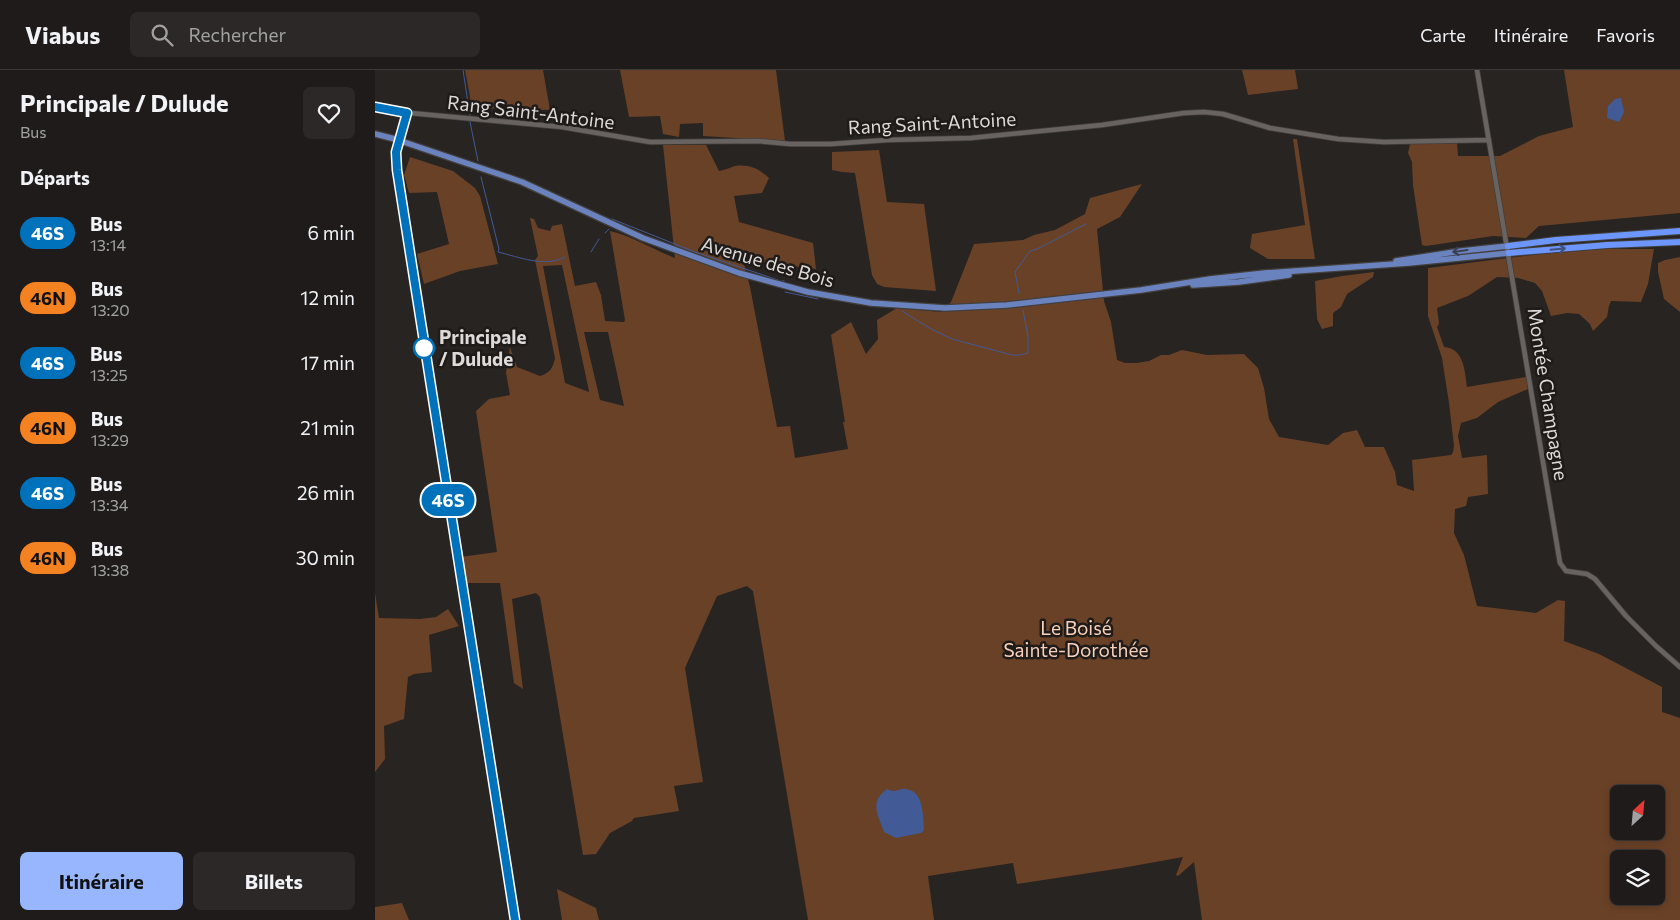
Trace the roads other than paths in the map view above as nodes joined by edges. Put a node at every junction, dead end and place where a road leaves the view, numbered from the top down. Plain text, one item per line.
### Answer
1 (1477, 70) edge
2 (375, 107) edge
3 (407, 113) junction
4 (375, 134) edge
5 (399, 140) junction
6 (1489, 140) junction
7 (1680, 230) edge
8 (1680, 242) edge
9 (1509, 249) junction
10 (1680, 667) edge
11 (515, 920) edge

1 - 6 street, Montée Champagne
2 - 3 street, Rang Saint-Antoine
3 - 5 street
3 - 6 street, Rang Saint-Antoine
4 - 5 main road, Avenue des Bois
5 - 9 main road, Avenue des Bois
5 - 11 street
6 - 9 street, Montée Champagne
7 - 9 highway
9 -> 8 highway
9 - 10 street, Montée Champagne

